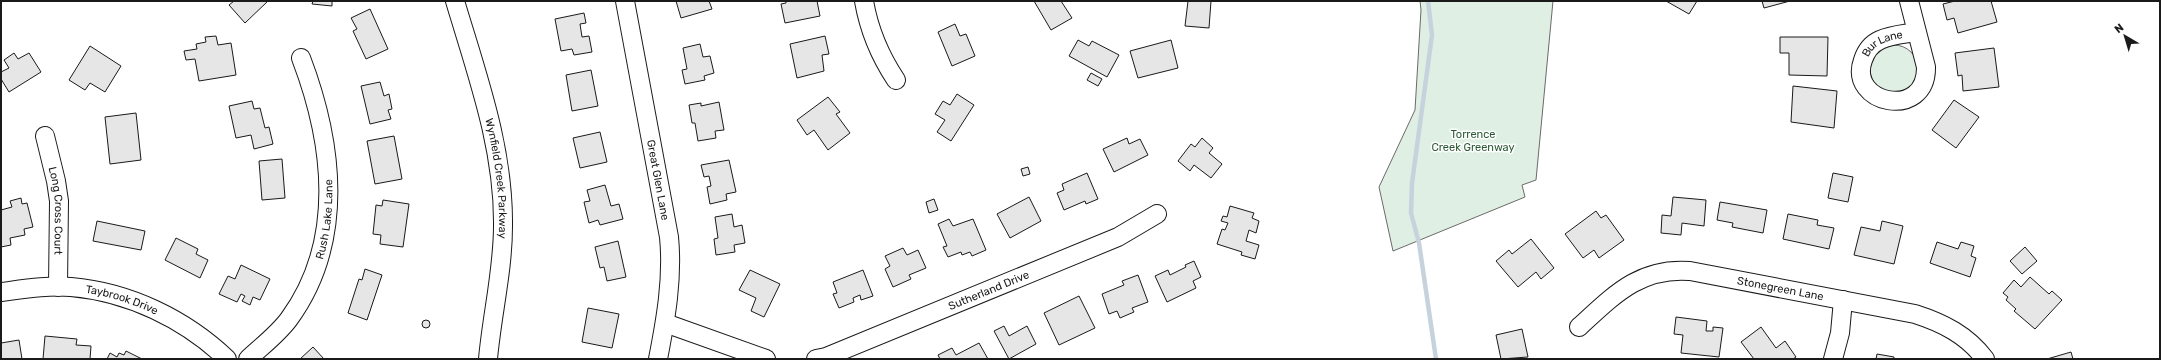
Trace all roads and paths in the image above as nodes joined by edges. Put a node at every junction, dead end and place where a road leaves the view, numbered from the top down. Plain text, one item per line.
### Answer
1 (456, 1) edge
2 (625, 1) edge
3 (864, 1) edge
4 (1909, 1) edge
5 (1916, 32) dead end
6 (301, 58) dead end
7 (896, 80) dead end
8 (45, 136) dead end
9 (1158, 214) dead end
10 (58, 287) junction
11 (1, 292) edge
12 (1843, 300) junction
13 (665, 323) junction
14 (1580, 327) dead end
15 (227, 359) edge
16 (248, 359) edge
17 (488, 359) edge
18 (658, 359) edge
19 (766, 359) edge
20 (816, 359) edge
21 (1833, 359) edge
22 (1985, 359) edge

1 - 17 street, Wynfield Creek Parkway
2 - 13 street, Great Glen Lane
3 - 7 street
4 - 5 street, Bur Lane
6 - 16 street, Rush Lake Lane
8 - 10 street, Long Cross Court
9 - 20 street, Sutherland Drive
10 - 11 street, Taybrook Drive
10 - 15 street, Taybrook Drive
12 - 14 street, Stonegreen Lane
12 - 21 street
12 - 22 street, Stonegreen Lane
13 - 18 street, Great Glen Lane
13 - 19 street

